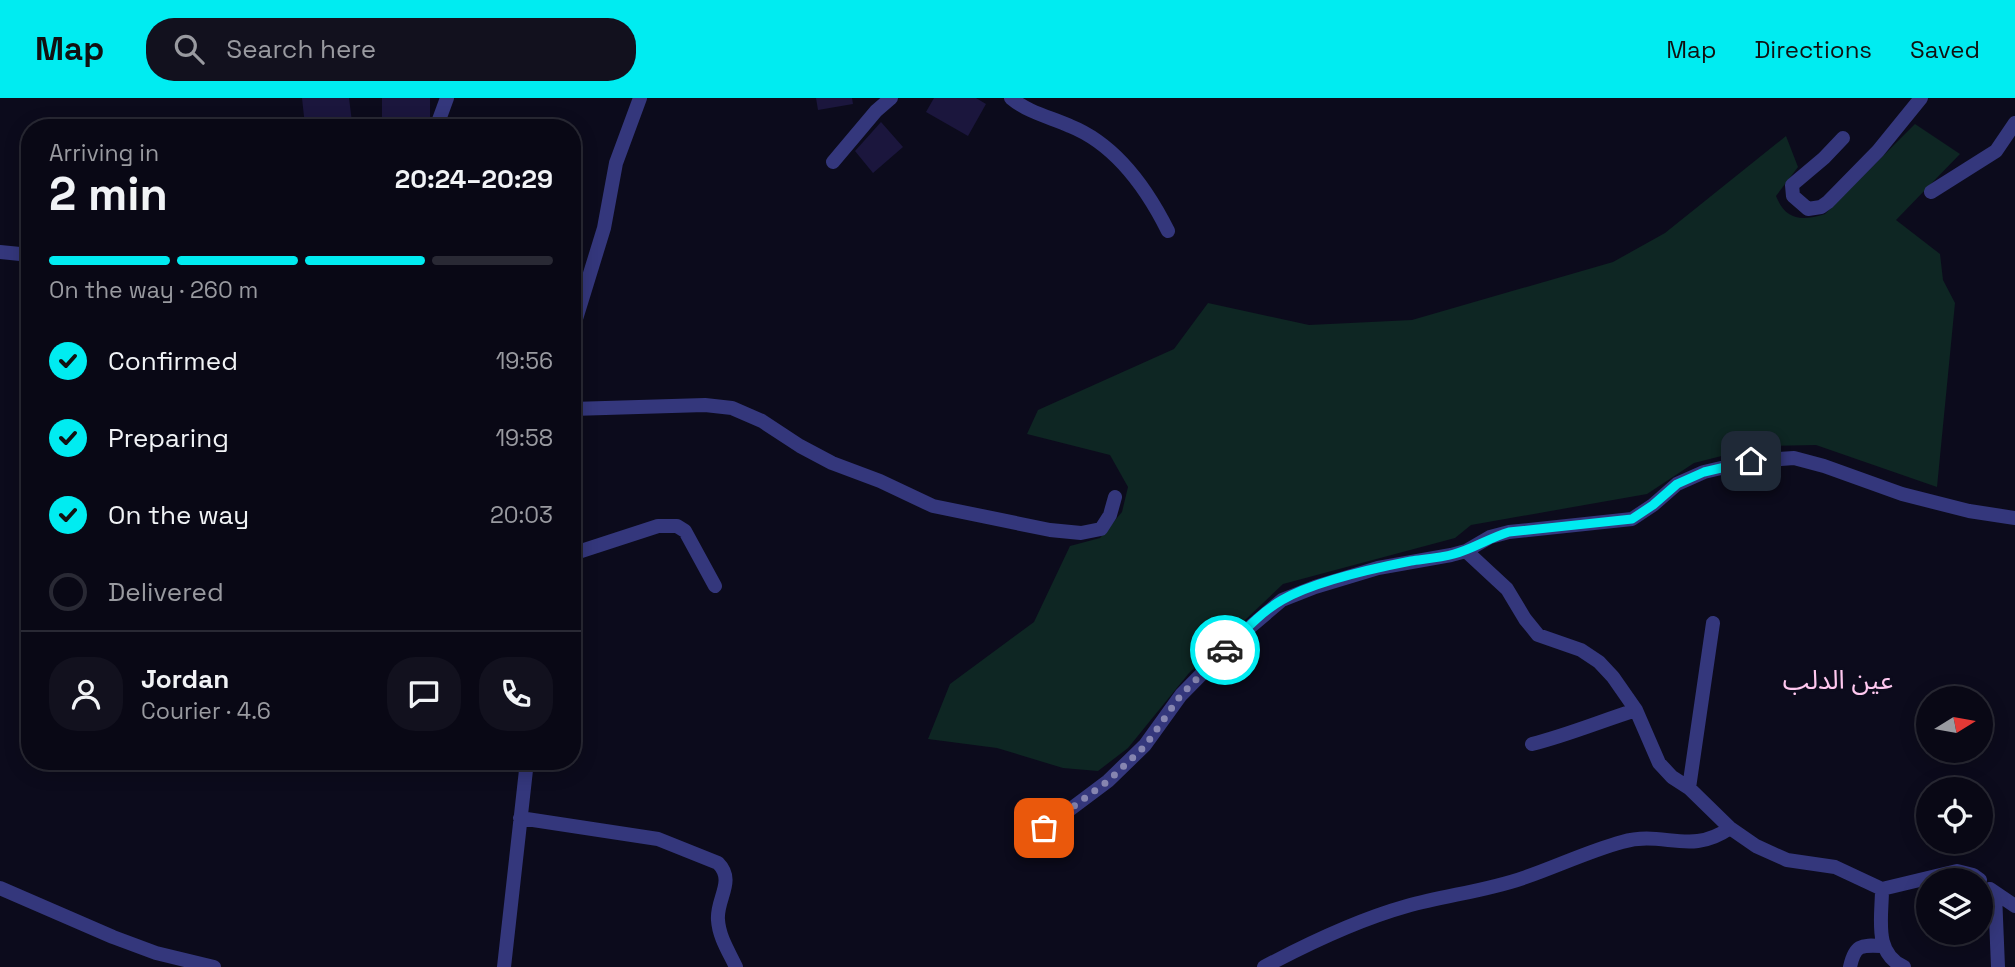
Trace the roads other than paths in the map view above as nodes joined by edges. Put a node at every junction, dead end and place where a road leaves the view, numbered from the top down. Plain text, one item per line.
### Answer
1 (447, 98) edge
2 (640, 98) edge
3 (891, 98) edge
4 (1011, 98) edge
5 (1921, 98) edge
6 (439, 119) edge
7 (2015, 123) edge
8 (1843, 138) dead end
9 (833, 162) dead end
10 (1931, 192) dead end
11 (1168, 231) dead end
12 (0, 252) edge
13 (21, 254) edge
14 (581, 303) edge
15 (581, 409) edge
16 (1115, 498) dead end
17 (2015, 518) edge
18 (581, 551) edge
19 (1466, 551) junction
20 (715, 586) dead end
21 (1713, 623) dead end
22 (1636, 709) junction
23 (1532, 744) dead end
24 (526, 770) edge
25 (1689, 788) junction
26 (520, 818) junction
27 (1044, 828) dead end
28 (1730, 828) junction
29 (1916, 881) edge
30 (0, 888) edge
31 (1882, 889) junction
32 (1995, 894) joint
33 (2015, 906) edge
34 (1883, 946) junction
35 (214, 967) edge
36 (504, 967) edge
37 (736, 967) edge
38 (1264, 967) edge
39 (1850, 967) edge
40 (1904, 967) edge
41 (1998, 967) edge

1 - 6 street
2 - 14 street
3 - 9 street
4 - 11 street
5 - 8 street
7 - 10 street
12 - 13 street
15 - 16 street
17 - 19 street
18 - 20 street
19 - 22 street
19 - 27 street
21 - 25 street
22 - 23 street
22 - 25 street
24 - 26 street
25 - 28 street
26 - 36 street
26 - 37 street
28 - 31 street
28 - 38 street
29 - 31 street
30 - 35 street
31 - 34 street
32 - 33 street
32 - 41 street
34 - 39 street
34 - 40 street

